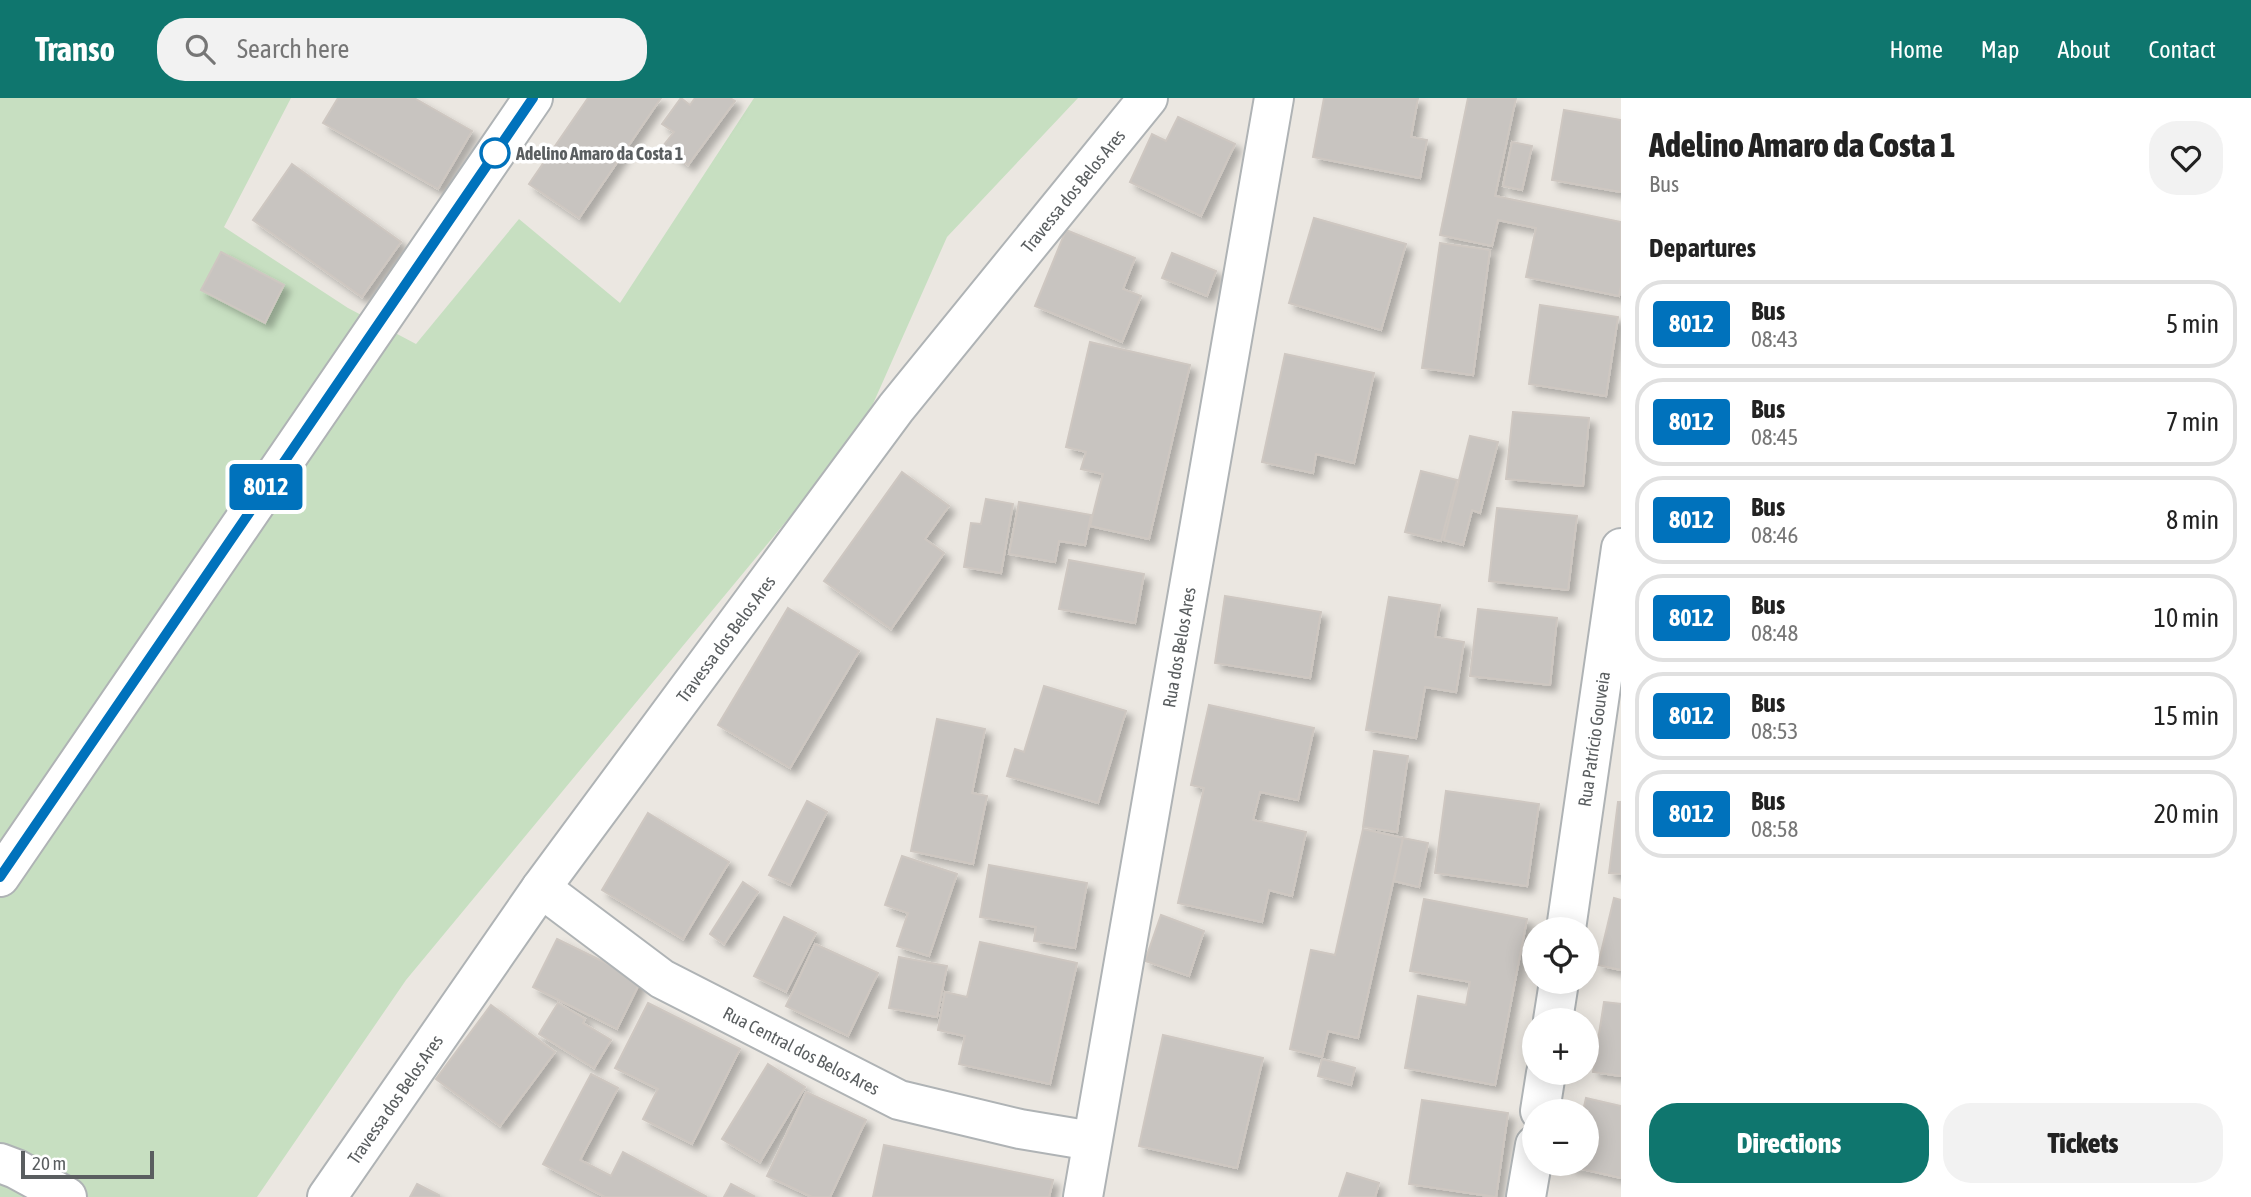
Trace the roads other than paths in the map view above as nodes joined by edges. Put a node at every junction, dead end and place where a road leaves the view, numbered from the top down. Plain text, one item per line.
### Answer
1 (533, 98) edge
2 (1148, 98) edge
3 (1274, 98) edge
4 (1621, 548) edge
5 (0, 877) edge
6 (541, 888) junction
7 (1568, 917) edge
8 (1092, 1141) junction
9 (0, 1163) edge
10 (1530, 1176) edge
11 (68, 1197) edge
12 (327, 1197) edge
13 (1083, 1197) edge
14 (1526, 1197) edge

1 - 5 street
2 - 6 street, Travessa dos Belos Ares
3 - 8 street, Rua dos Belos Ares
4 - 7 street, Rua Patrício Gouveia
6 - 8 street, Rua Central dos Belos Ares
6 - 12 street, Travessa dos Belos Ares
8 - 13 street, Rua dos Belos Ares
9 - 11 street
10 - 14 street

